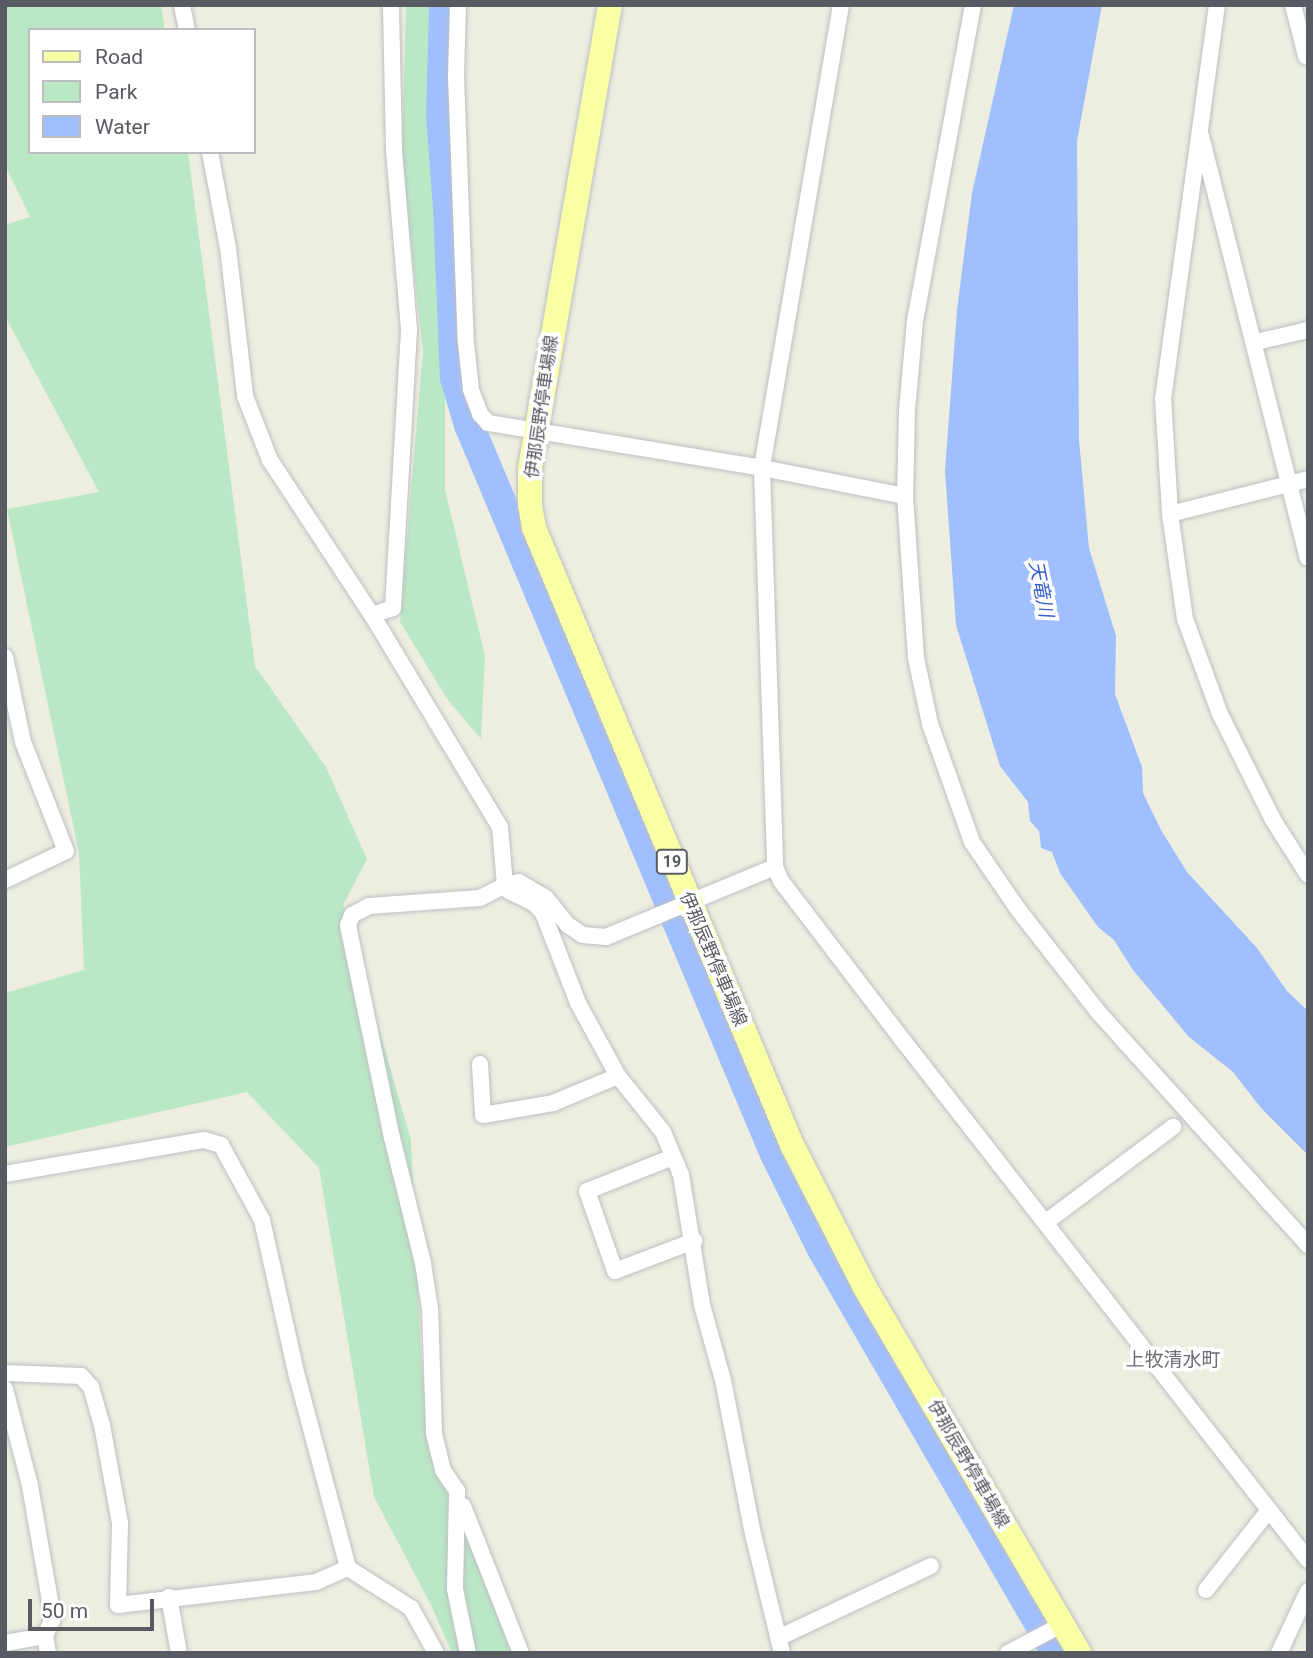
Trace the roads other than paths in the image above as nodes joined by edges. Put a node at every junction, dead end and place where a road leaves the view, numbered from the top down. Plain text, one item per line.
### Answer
1 (182, 5) edge
2 (391, 5) edge
3 (458, 5) edge
4 (610, 5) edge
5 (841, 5) edge
6 (974, 5) edge
7 (1217, 5) edge
8 (1293, 5) edge
9 (187, 28) edge
10 (1306, 56) edge
11 (1200, 132) junction
12 (210, 154) edge
13 (1308, 330) edge
14 (1256, 342) junction
15 (536, 429) junction
16 (762, 468) junction
17 (1308, 479) edge
18 (1289, 484) junction
19 (905, 496) junction
20 (1170, 514) junction
21 (1308, 558) edge
22 (372, 615) junction
23 (5, 657) edge
24 (775, 867) junction
25 (1308, 875) edge
26 (5, 880) edge
27 (505, 885) junction
28 (689, 903) junction
29 (480, 1064) dead end
30 (618, 1076) junction
31 (1173, 1127) dead end
32 (673, 1157) junction
33 (5, 1174) edge
34 (1046, 1222) junction
35 (694, 1241) junction
36 (1308, 1245) edge
37 (5, 1373) edge
38 (5, 1389) edge
39 (457, 1491) junction
40 (1269, 1510) junction
41 (1308, 1560) edge
42 (931, 1566) dead end
43 (348, 1568) junction
44 (1206, 1590) dead end
45 (1308, 1591) edge
46 (169, 1597) junction
47 (1063, 1624) junction
48 (5, 1643) edge
49 (47, 1644) edge
50 (780, 1645) edge
51 (179, 1653) edge
52 (436, 1653) edge
53 (468, 1653) edge
54 (521, 1653) edge
55 (1008, 1653) edge
56 (1079, 1653) edge
57 (1279, 1653) edge

1 - 9 street
2 - 22 street
3 - 15 street
4 - 15 main road, 伊那辰野停車場線 / 19
5 - 16 street
6 - 19 street
7 - 11 street
8 - 10 street
11 - 14 street
11 - 20 street
12 - 22 street
13 - 14 street
14 - 18 street
15 - 16 street
15 - 28 main road, 伊那辰野停車場線 / 19
16 - 19 street
16 - 24 street
17 - 18 street
18 - 20 street
18 - 21 street
19 - 36 street
20 - 25 street
22 - 27 street
23 - 26 street
24 - 28 street
24 - 34 street
27 - 28 street
27 - 30 street
27 - 39 street
28 - 47 main road, 伊那辰野停車場線 / 19
29 - 30 street
30 - 32 street
31 - 34 street
32 - 35 street
32 - 35 street
33 - 43 street
34 - 40 street
35 - 50 street
37 - 46 street
38 - 49 street
39 - 53 street
39 - 54 street
40 - 41 street
40 - 44 street
42 - 50 street
43 - 46 street
43 - 52 street
45 - 57 street
46 - 51 street
47 - 55 street
47 - 56 main road, 伊那辰野停車場線 / 19
48 - 49 street

